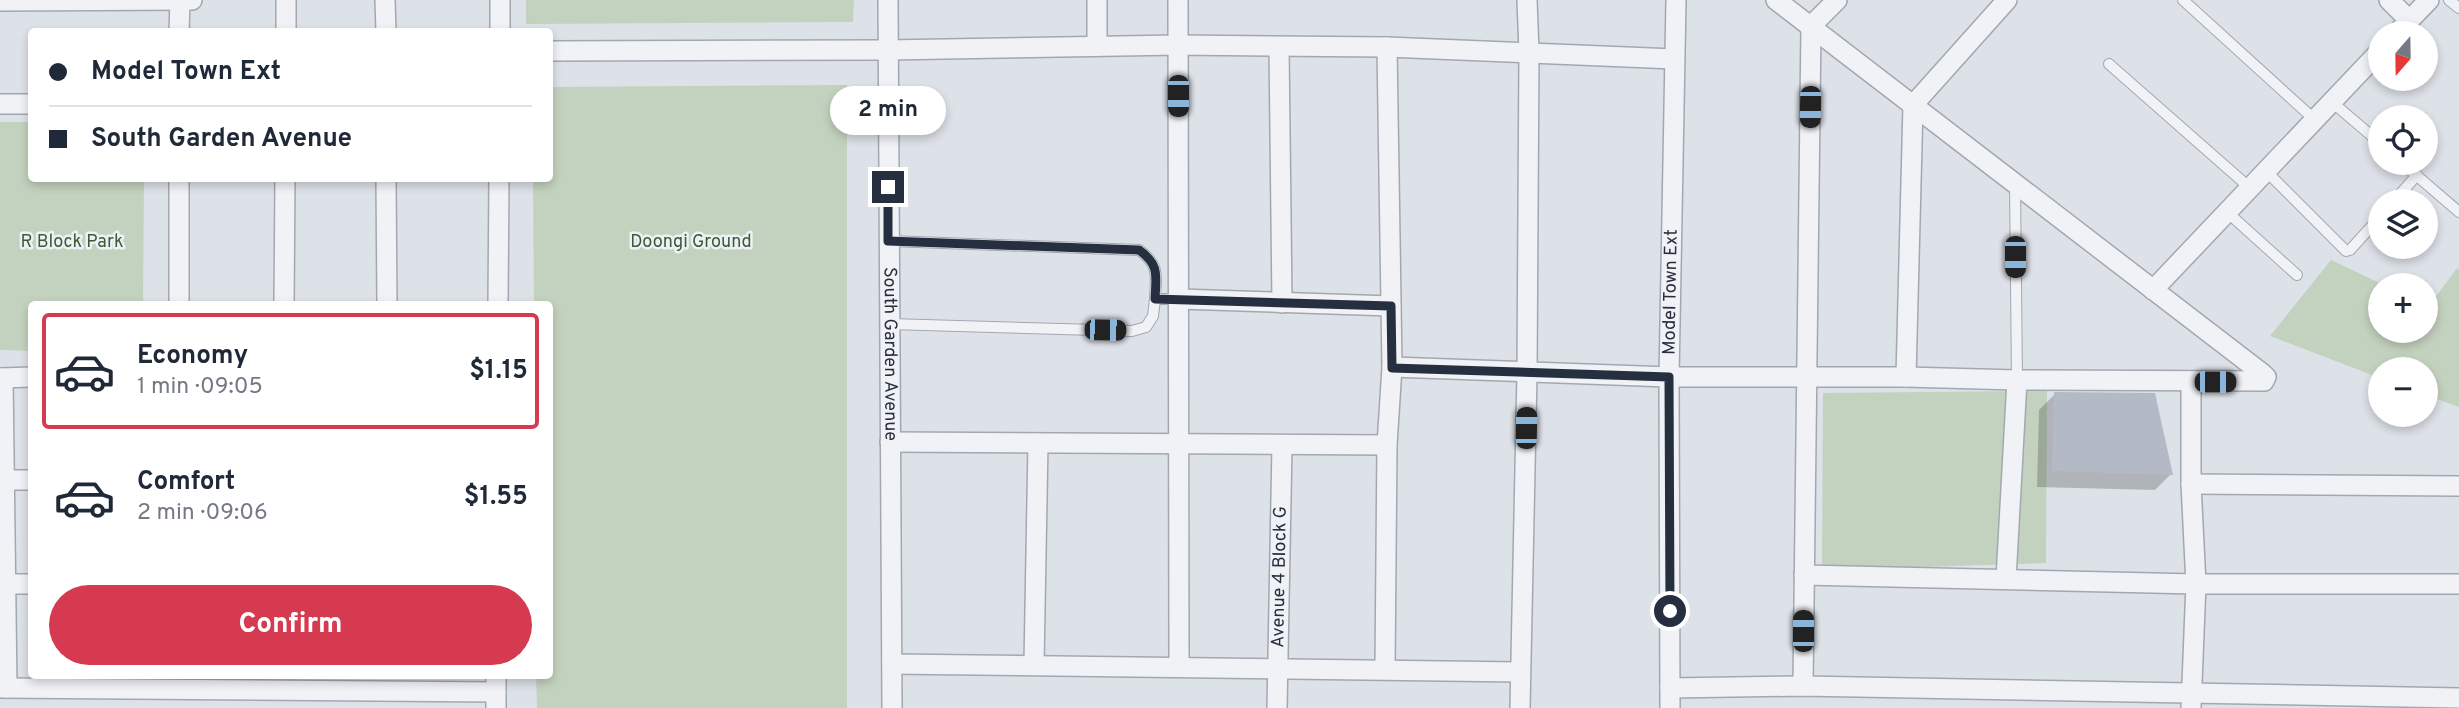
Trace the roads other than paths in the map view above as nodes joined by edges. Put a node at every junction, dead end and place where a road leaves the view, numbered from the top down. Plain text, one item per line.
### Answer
1 (180, 0) edge
2 (192, 0) edge
3 (286, 0) edge
4 (385, 0) edge
5 (500, 0) edge
6 (888, 0) edge
7 (1097, 0) edge
8 (1178, 0) edge
9 (1527, 0) edge
10 (1676, 0) edge
11 (1776, 0) edge
12 (1837, 0) edge
13 (2007, 0) edge
14 (2183, 0) edge
15 (2389, 0) edge
16 (2429, 0) edge
17 (2449, 0) edge
18 (5, 1) edge
19 (2459, 8) edge
20 (2400, 21) edge
21 (2409, 21) edge
22 (1811, 26) junction
23 (180, 28) edge
24 (286, 28) edge
25 (386, 28) edge
26 (500, 28) edge
27 (1178, 45) junction
28 (1097, 46) junction
29 (1279, 47) junction
30 (1387, 47) junction
31 (887, 50) junction
32 (553, 51) edge
33 (1529, 52) junction
34 (1674, 59) junction
35 (2109, 64) dead end
36 (2368, 64) edge
37 (2332, 102) junction
38 (0, 104) edge
39 (28, 104) edge
40 (1913, 105) junction
41 (2315, 120) junction
42 (2368, 134) edge
43 (2266, 171) junction
44 (2417, 175) joint
45 (179, 182) edge
46 (285, 182) edge
47 (386, 182) edge
48 (499, 182) edge
49 (2015, 183) junction
50 (2250, 188) junction
51 (2405, 189) edge
52 (2227, 212) junction
53 (2459, 212) edge
54 (2368, 230) edge
55 (888, 241) junction
56 (2297, 275) dead end
57 (2153, 290) junction
58 (1155, 299) junction
59 (1179, 299) junction
60 (179, 301) edge
61 (285, 301) edge
62 (387, 301) edge
63 (498, 301) edge
64 (1282, 303) junction
65 (1391, 306) junction
66 (889, 324) junction
67 (1392, 368) junction
68 (1527, 373) junction
69 (28, 377) edge
70 (1669, 377) junction
71 (1805, 377) junction
72 (1906, 377) junction
73 (2, 378) edge
74 (2017, 380) junction
75 (2191, 382) junction
76 (890, 442) junction
77 (1038, 443) junction
78 (1180, 443) junction
79 (1282, 446) junction
80 (1387, 446) junction
81 (5, 480) junction
82 (28, 480) edge
83 (2191, 484) junction
84 (2459, 486) edge
85 (1804, 575) junction
86 (2006, 579) junction
87 (7, 584) junction
88 (28, 584) edge
89 (2196, 584) junction
90 (2459, 584) edge
91 (892, 664) junction
92 (1034, 664) junction
93 (1179, 666) junction
94 (1279, 668) junction
95 (1385, 669) junction
96 (1521, 672) junction
97 (388, 684) edge
98 (1803, 686) junction
99 (3, 688) edge
100 (496, 692) edge
101 (1670, 698) edge
102 (2459, 698) edge
103 (2190, 700) edge
104 (892, 708) edge
105 (1277, 708) edge
106 (1520, 708) edge

1 - 2 street
1 - 18 street
1 - 23 street
3 - 24 street
4 - 25 street
5 - 26 street
6 - 31 street, South Garden Avenue
7 - 28 street
8 - 27 street
9 - 33 street
10 - 34 street, Model Town Ext
11 - 22 street
12 - 22 street
13 - 40 street
14 - 41 lane
15 - 20 street
16 - 21 street
17 - 19 lane
22 - 40 street
22 - 71 street
27 - 28 street
27 - 29 street
27 - 59 street
28 - 31 street
29 - 30 street
29 - 64 street
30 - 33 street
30 - 65 street
31 - 32 street
31 - 55 street, South Garden Avenue
33 - 34 street
33 - 68 street
34 - 70 street, Model Town Ext
35 - 50 lane
36 - 37 street
37 - 41 street
37 - 42 lane
38 - 39 street
40 - 49 street
40 - 72 street
41 - 43 street
43 - 50 street
43 - 54 lane
44 - 51 lane
44 - 53 lane
45 - 60 street
46 - 61 street
47 - 62 street
48 - 63 street
49 - 57 street
49 - 74 lane
50 - 52 street
52 - 56 lane
52 - 57 street
55 - 58 lane
55 - 66 street, South Garden Avenue
57 - 75 street
58 - 59 lane
58 - 66 lane
59 - 64 street
59 - 78 street
64 - 65 street
65 - 67 street
66 - 76 street, South Garden Avenue
67 - 68 street
67 - 80 street
68 - 70 street
68 - 96 street
69 - 73 street
70 - 71 street
70 - 101 street, Model Town Ext
71 - 72 street
71 - 85 street
72 - 74 street
73 - 81 street
74 - 75 street
74 - 86 street
75 - 83 street
76 - 77 street
76 - 91 street, South Garden Avenue
77 - 78 street
77 - 92 street
78 - 79 street
78 - 93 street
79 - 80 street
79 - 94 street, Avenue 4 Block G
80 - 95 street
81 - 82 street
81 - 87 street
83 - 84 street
83 - 89 street
85 - 86 street
85 - 98 street
86 - 89 street
87 - 88 street
87 - 99 street
89 - 90 street
89 - 103 street
91 - 92 street
91 - 104 street, South Garden Avenue
92 - 93 street
93 - 94 street
94 - 95 street
94 - 105 street, Avenue 4 Block G
95 - 96 street
96 - 106 street
97 - 99 street
97 - 100 street
98 - 101 street
98 - 103 street
102 - 103 street

